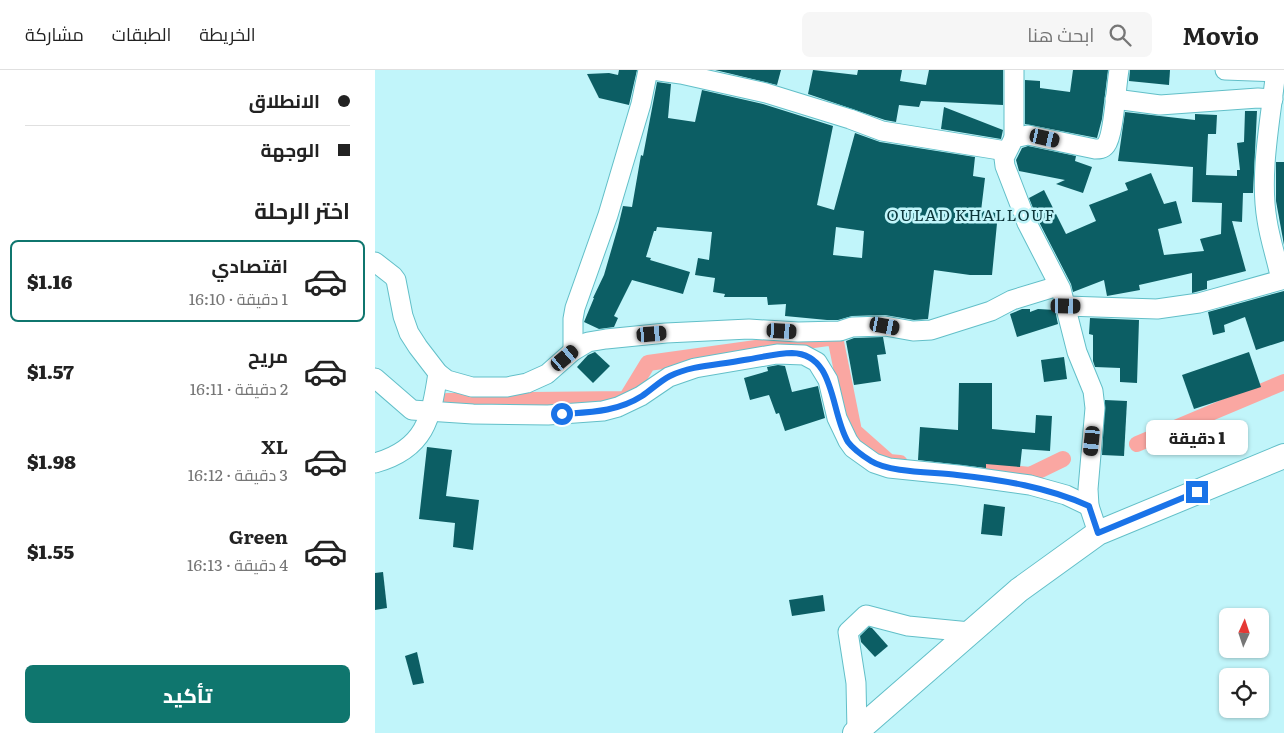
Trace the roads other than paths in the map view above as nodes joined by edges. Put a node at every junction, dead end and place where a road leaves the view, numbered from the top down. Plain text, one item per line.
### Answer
1 (650, 70) edge
2 (1014, 70) edge
3 (1119, 70) edge
4 (1225, 70) edge
5 (1276, 71) edge
6 (1115, 99) junction
7 (1273, 99) junction
8 (1010, 144) junction
9 (375, 262) edge
10 (1058, 286) junction
11 (1066, 306) junction
12 (573, 351) junction
13 (438, 373) junction
14 (375, 378) edge
15 (433, 411) junction
16 (1284, 456) edge
17 (375, 464) edge
18 (1089, 506) junction
19 (1098, 533) junction
20 (970, 632) junction
21 (856, 732) edge

1 - 8 street
1 - 12 street
2 - 8 street
3 - 6 street
4 - 5 street
5 - 7 street
6 - 7 street
6 - 8 street
7 - 11 street
8 - 10 street
9 - 13 street
10 - 11 street
10 - 12 street
11 - 18 street
12 - 13 street
13 - 15 street
14 - 15 street
15 - 17 street
15 - 18 street
16 - 19 main road
18 - 19 street
19 - 20 main road
20 - 21 main road
20 - 21 street

